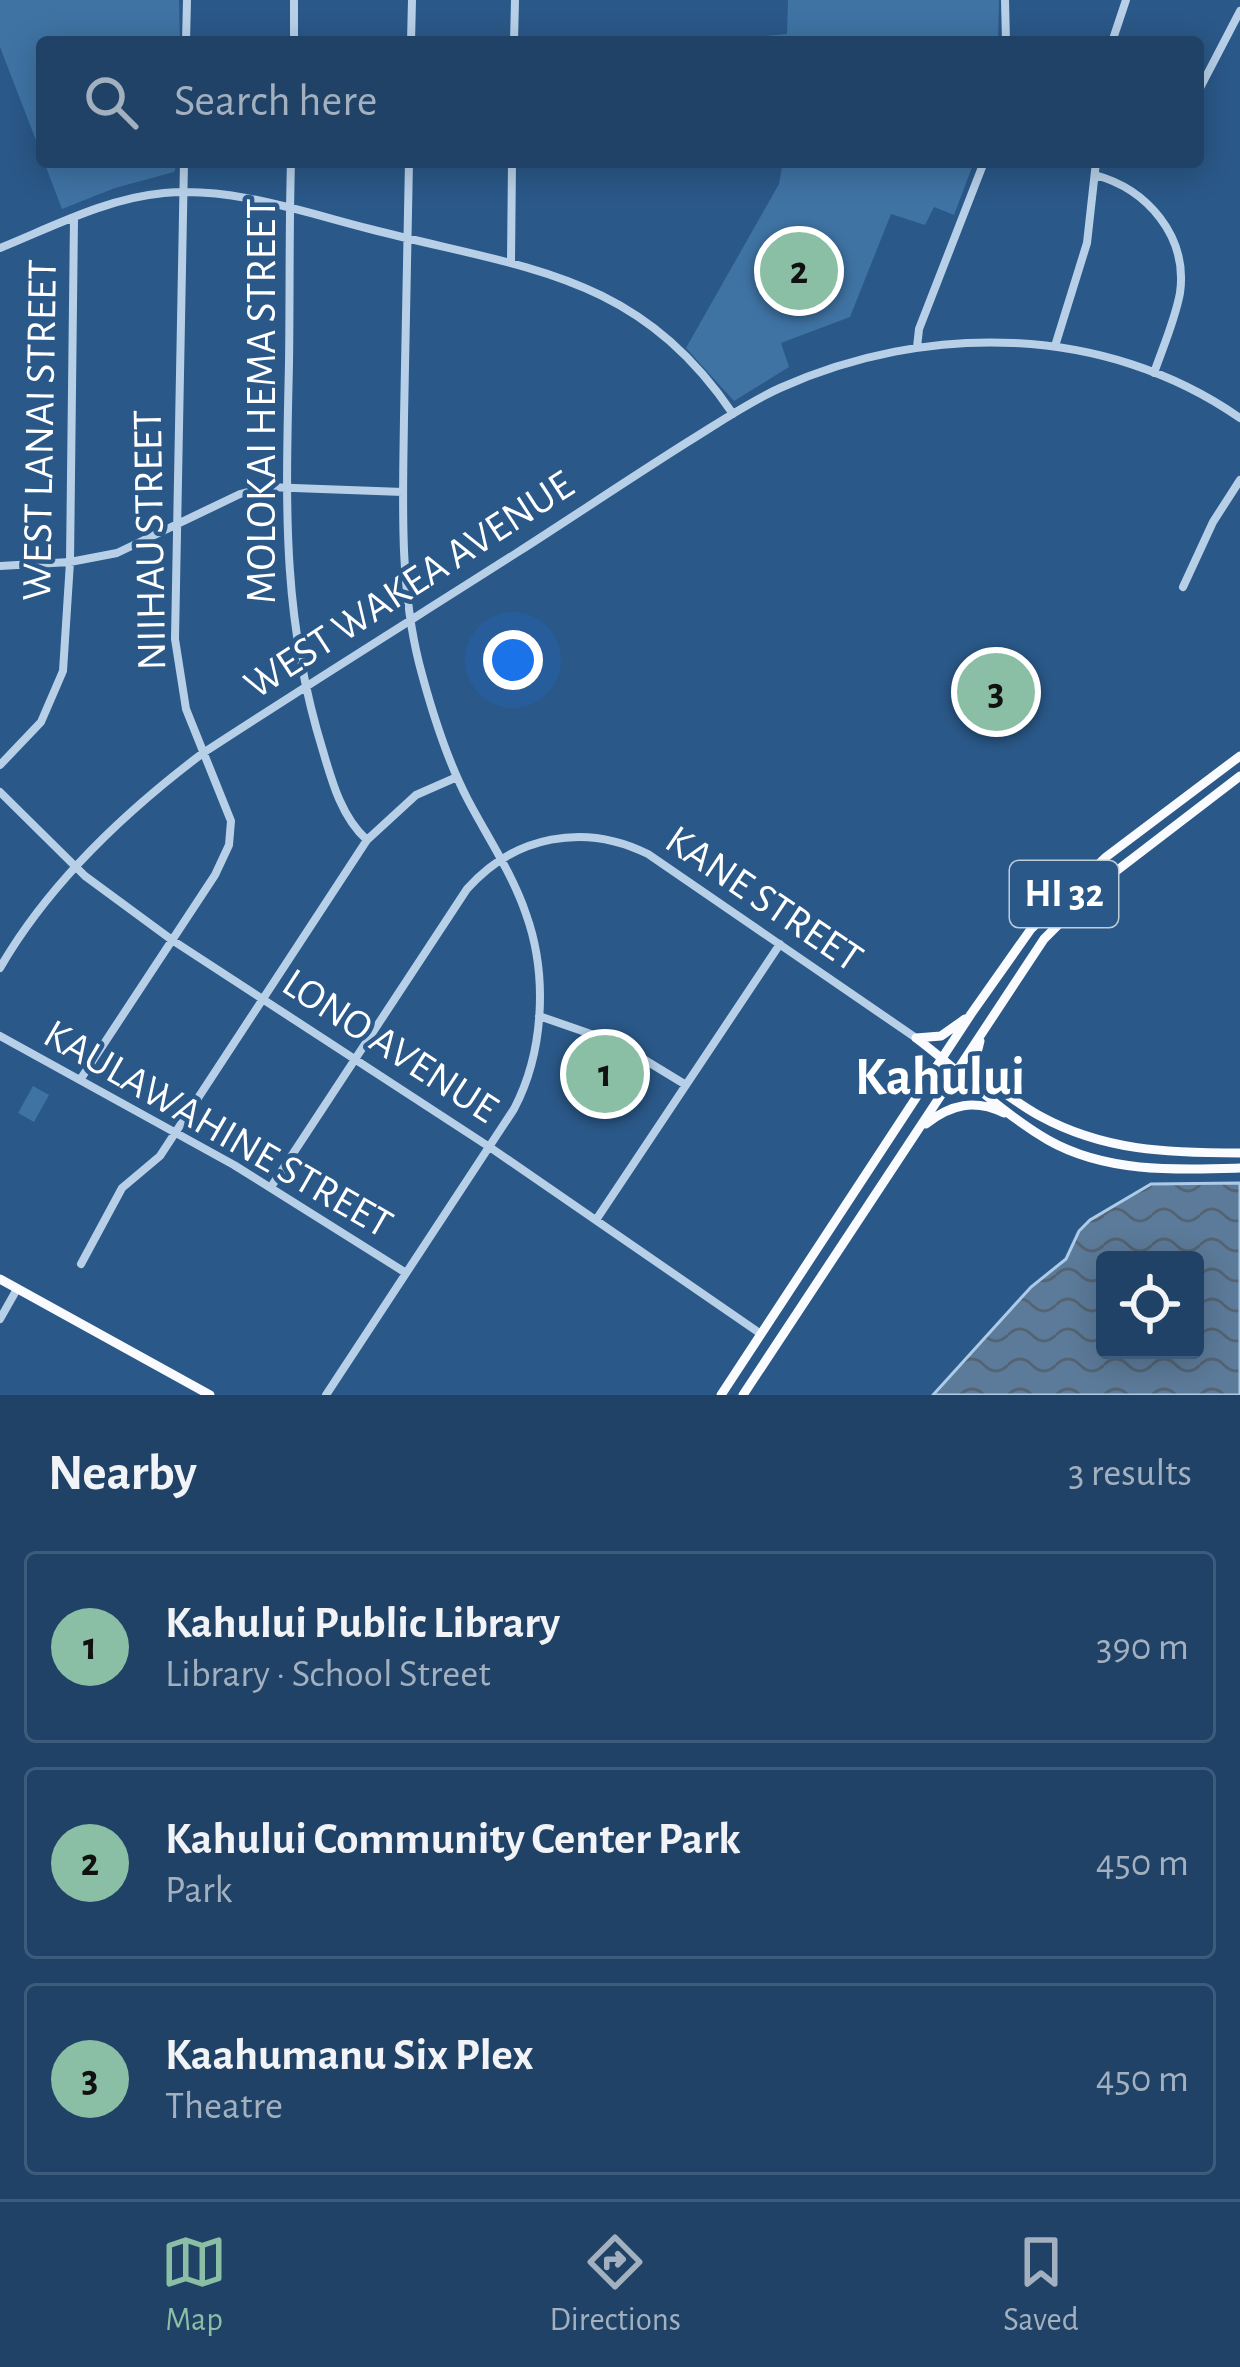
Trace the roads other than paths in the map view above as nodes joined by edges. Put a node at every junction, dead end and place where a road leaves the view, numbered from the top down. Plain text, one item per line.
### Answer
1 (187, 0) edge
2 (294, 0) edge
3 (412, 0) edge
4 (515, 0) edge
5 (1005, 0) edge
6 (1126, 0) edge
7 (1240, 11) edge
8 (186, 36) edge
9 (294, 36) edge
10 (411, 36) edge
11 (514, 36) edge
12 (1006, 36) edge
13 (1114, 36) edge
14 (1204, 80) edge
15 (184, 168) edge
16 (291, 168) edge
17 (409, 168) edge
18 (512, 168) edge
19 (982, 168) edge
20 (1096, 168) edge
21 (1095, 176) junction
22 (183, 192) junction
23 (292, 209) junction
24 (74, 218) junction
25 (407, 239) junction
26 (0, 248) edge
27 (511, 261) junction
28 (1055, 346) junction
29 (917, 347) junction
30 (1154, 373) junction
31 (733, 414) junction
32 (1240, 418) edge
33 (1240, 480) edge
34 (285, 489) junction
35 (403, 492) junction
36 (176, 526) junction
37 (70, 562) junction
38 (0, 566) edge
39 (1183, 587) dead end
40 (411, 619) junction
41 (303, 688) junction
42 (203, 753) junction
43 (1240, 756) edge
44 (0, 765) edge
45 (1240, 776) edge
46 (457, 777) junction
47 (0, 792) edge
48 (1179, 801) junction
49 (1190, 814) junction
50 (367, 840) junction
51 (501, 858) junction
52 (77, 868) junction
53 (172, 940) junction
54 (779, 944) junction
55 (0, 968) edge
56 (264, 1000) junction
57 (971, 1013) junction
58 (539, 1016) junction
59 (984, 1027) junction
60 (0, 1036) edge
61 (916, 1038) junction
62 (943, 1057) junction
63 (354, 1059) junction
64 (957, 1068) junction
65 (80, 1080) junction
66 (686, 1085) junction
67 (924, 1086) junction
68 (1004, 1095) junction
69 (1029, 1127) junction
70 (176, 1133) junction
71 (1089, 1139) junction
72 (910, 1141) junction
73 (491, 1148) junction
74 (1240, 1153) edge
75 (1083, 1155) junction
76 (1240, 1168) edge
77 (271, 1187) junction
78 (850, 1199) junction
79 (865, 1209) junction
80 (596, 1220) junction
81 (81, 1264) dead end
82 (406, 1273) junction
83 (0, 1279) edge
84 (17, 1288) junction
85 (0, 1319) edge
86 (761, 1334) junction
87 (776, 1343) junction
88 (210, 1395) edge
89 (326, 1395) edge
90 (721, 1395) edge
91 (742, 1395) edge

1 - 8 street
2 - 9 street
3 - 10 street
4 - 11 street
5 - 12 street
6 - 13 street
7 - 14 street
15 - 22 street, NIIHAU STREET
16 - 23 street, MOLOKAI HEMA STREET
17 - 25 street
18 - 27 street
19 - 29 street
20 - 21 street
21 - 28 street
21 - 30 street
22 - 23 street
22 - 24 street
22 - 36 street, NIIHAU STREET
23 - 25 street
23 - 34 street, MOLOKAI HEMA STREET
24 - 26 street
24 - 37 street, WEST LANAI STREET
25 - 27 street
25 - 35 street
27 - 31 street
28 - 29 street, WEST WAKEA AVENUE
28 - 30 street, WEST WAKEA AVENUE
29 - 31 street, WEST WAKEA AVENUE
30 - 32 street, WEST WAKEA AVENUE
31 - 40 street, WEST WAKEA AVENUE
33 - 39 street
34 - 35 street
34 - 36 street
34 - 41 street, MOLOKAI HEMA STREET
35 - 40 street
36 - 37 street
36 - 42 street, NIIHAU STREET
37 - 38 street
37 - 44 street, WEST LANAI STREET
40 - 41 street, WEST WAKEA AVENUE
40 - 46 street
41 - 42 street, WEST WAKEA AVENUE
41 - 50 street, MOLOKAI HEMA STREET
42 - 52 street, WEST WAKEA AVENUE
42 - 53 street, NIIHAU STREET
43 - 48 main road, HI 32
45 - 49 main road, HI 32
46 - 50 street
46 - 51 street
47 - 52 street, LONO AVENUE
48 - 49 main road
48 - 57 main road, HI 32
49 - 59 main road, HI 32
50 - 56 street
51 - 54 street, KANE STREET
51 - 58 street
51 - 63 street
52 - 53 street, LONO AVENUE
52 - 55 street, WEST WAKEA AVENUE
53 - 56 street, LONO AVENUE
53 - 65 street, NIIHAU STREET
54 - 61 street, KANE STREET
54 - 66 street
56 - 63 street, LONO AVENUE
56 - 70 street
57 - 61 main road
57 - 62 main road, HI 32
58 - 66 street
58 - 73 street
59 - 64 main road, HI 32
59 - 68 main road
60 - 65 street, KAULAWAHINE STREET
61 - 62 main road
61 - 67 main road
62 - 64 main road
62 - 67 main road, HI 32
63 - 73 street, LONO AVENUE
63 - 77 street
64 - 68 main road
64 - 69 main road
64 - 72 main road, HI 32
65 - 70 street, KAULAWAHINE STREET
66 - 80 street
67 - 78 main road, HI 32
68 - 71 main road
69 - 72 main road
69 - 75 main road
70 - 77 street, KAULAWAHINE STREET
70 - 81 street
71 - 74 main road
71 - 75 main road
72 - 79 main road, HI 32
73 - 80 street, LONO AVENUE
73 - 82 street
75 - 76 main road
77 - 82 street, KAULAWAHINE STREET
78 - 79 main road
78 - 86 main road, HI 32
79 - 87 main road, HI 32
80 - 86 street, LONO AVENUE
82 - 89 street
83 - 84 main road
84 - 85 street
84 - 88 main road
86 - 87 main road
86 - 90 main road, HI 32
87 - 91 main road, HI 32

